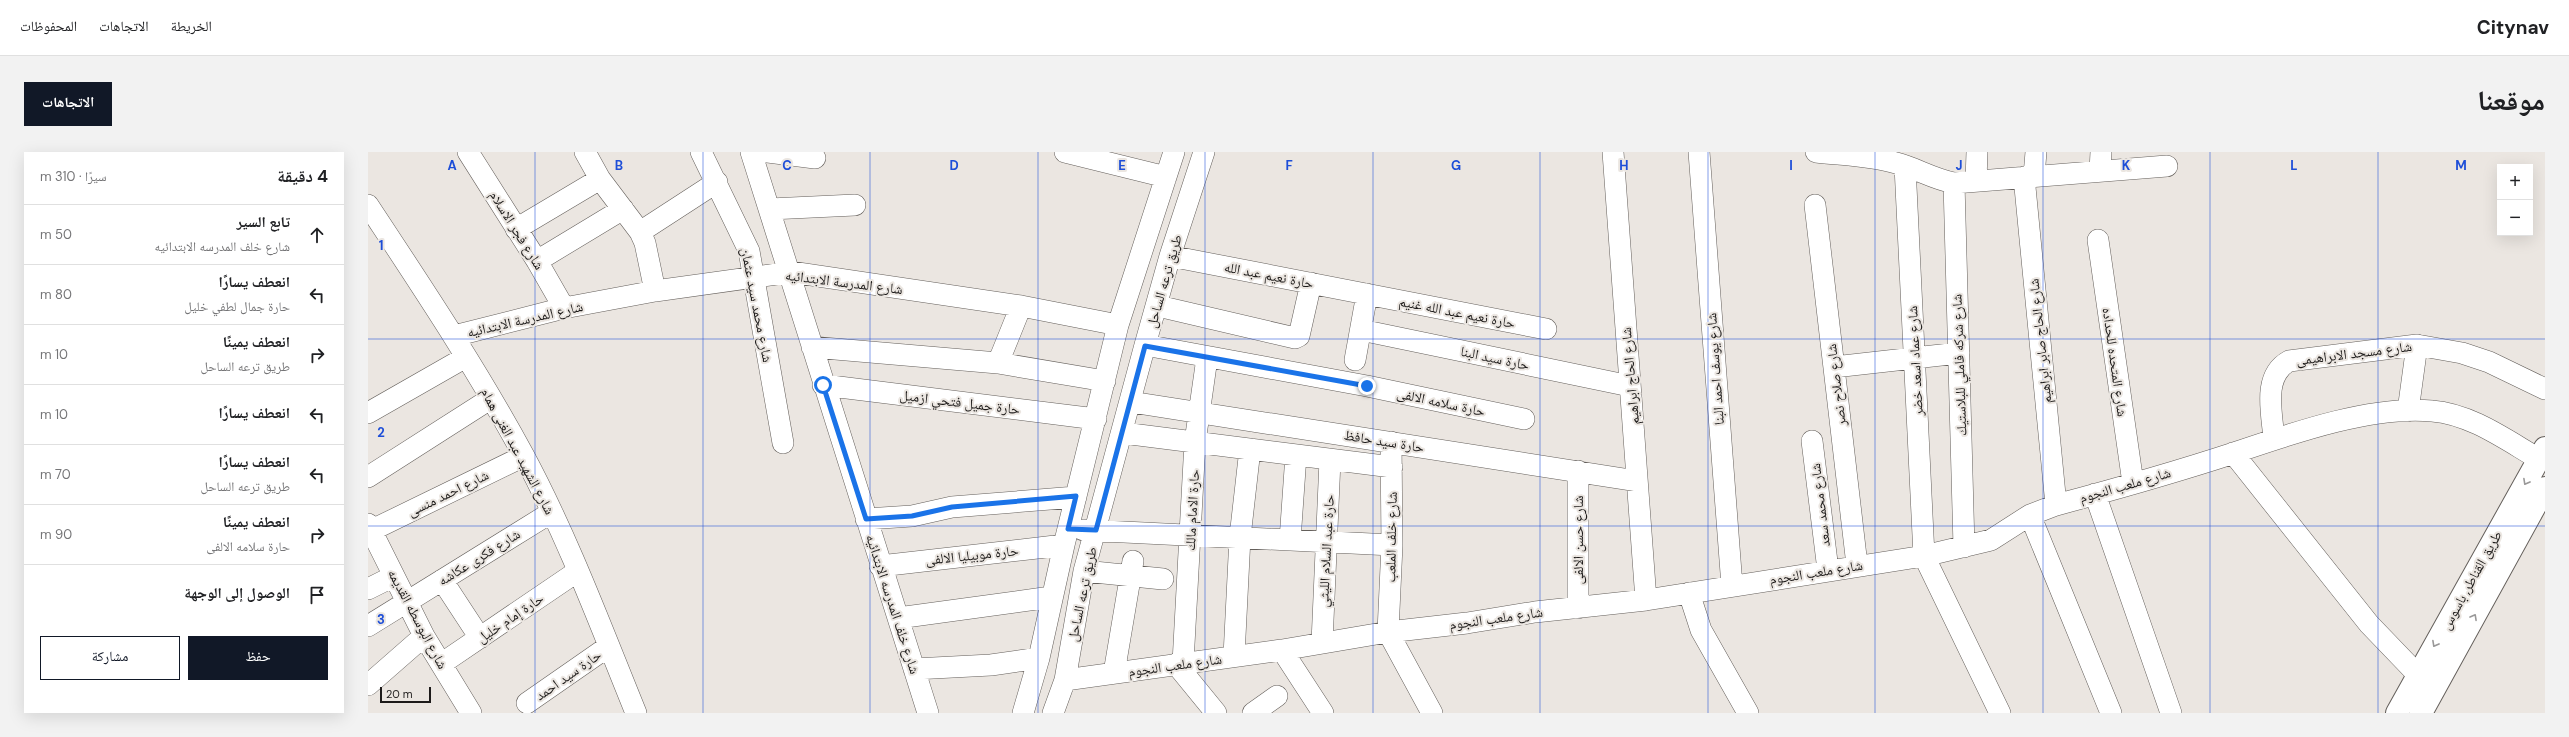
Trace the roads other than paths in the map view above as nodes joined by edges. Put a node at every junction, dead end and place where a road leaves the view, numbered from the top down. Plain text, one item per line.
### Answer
1 (468, 152) edge
2 (585, 152) edge
3 (701, 152) edge
4 (751, 152) edge
5 (768, 152) edge
6 (1174, 152) edge
7 (1204, 152) edge
8 (1613, 152) edge
9 (1699, 152) edge
10 (1816, 152) edge
11 (1977, 152) edge
12 (2036, 152) edge
13 (1075, 153) edge
14 (1872, 155) edge
15 (815, 158) dead end
16 (2100, 162) edge
17 (2157, 162) edge
18 (1905, 166) junction
19 (1166, 177) junction
20 (2029, 177) junction
21 (600, 179) junction
22 (1976, 181) junction
23 (717, 182) junction
24 (1954, 183) junction
25 (368, 205) edge
26 (854, 205) dead end
27 (1815, 205) dead end
28 (770, 209) junction
29 (623, 210) junction
30 (516, 229) junction
31 (640, 232) junction
32 (2098, 240) dead end
33 (1170, 256) junction
34 (537, 260) junction
35 (791, 272) junction
36 (752, 277) junction
37 (1311, 284) junction
38 (655, 291) junction
39 (1367, 294) junction
40 (1021, 306) junction
41 (1158, 306) junction
42 (564, 308) junction
43 (1118, 325) junction
44 (1546, 329) dead end
45 (1361, 330) junction
46 (454, 336) junction
47 (2418, 345) junction
48 (1145, 346) junction
49 (812, 347) junction
50 (1959, 353) junction
51 (466, 357) junction
52 (1207, 358) junction
53 (1914, 358) junction
54 (1355, 360) dead end
55 (998, 364) junction
56 (1834, 368) junction
57 (1105, 381) junction
58 (823, 385) junction
59 (1630, 386) junction
60 (2545, 389) edge
61 (490, 399) junction
62 (1131, 402) junction
63 (2408, 410) junction
64 (1199, 412) junction
65 (368, 413) edge
66 (1096, 419) junction
67 (1524, 419) dead end
68 (1123, 432) junction
69 (2274, 439) junction
70 (1812, 441) dead end
71 (1195, 442) junction
72 (1391, 442) junction
73 (783, 443) dead end
74 (1250, 449) junction
75 (2233, 453) junction
76 (2542, 454) edge
77 (1296, 455) junction
78 (524, 456) junction
79 (1330, 460) junction
80 (1392, 467) junction
81 (1578, 471) junction
82 (368, 477) edge
83 (1637, 481) junction
84 (2133, 483) junction
85 (2545, 488) edge
86 (2095, 494) junction
87 (1076, 496) junction
88 (2056, 505) junction
89 (552, 512) junction
90 (2030, 515) junction
91 (866, 519) junction
92 (369, 529) edge
93 (1096, 530) junction
94 (1190, 535) junction
95 (1066, 537) junction
96 (1240, 537) junction
97 (1290, 540) junction
98 (1327, 542) junction
99 (1392, 545) junction
100 (1964, 547) junction
101 (1924, 556) junction
102 (1857, 565) junction
103 (880, 566) junction
104 (1132, 568) junction
105 (1828, 570) junction
106 (578, 571) junction
107 (1084, 571) junction
108 (394, 576) junction
109 (1163, 579) dead end
110 (442, 580) junction
111 (1732, 586) junction
112 (368, 589) edge
113 (1689, 593) junction
114 (1052, 597) junction
115 (1646, 600) junction
116 (407, 602) junction
117 (1578, 608) junction
118 (898, 618) junction
119 (368, 626) edge
120 (1388, 632) junction
121 (424, 636) junction
122 (480, 638) junction
123 (1322, 643) junction
124 (609, 646) junction
125 (1282, 650) junction
126 (1234, 656) junction
127 (1039, 658) junction
128 (1180, 663) junction
129 (441, 664) junction
130 (914, 669) junction
131 (1114, 673) junction
132 (2418, 675) junction
133 (1065, 680) junction
134 (368, 686) edge
135 (1277, 696) dead end
136 (527, 703) dead end
137 (466, 711) edge
138 (1055, 712) edge
139 (1214, 712) edge
140 (636, 713) edge
141 (928, 713) edge
142 (1023, 713) edge
143 (1253, 713) edge
144 (1323, 713) edge
145 (1432, 713) edge
146 (1748, 713) edge
147 (2000, 713) edge
148 (2111, 713) edge
149 (2171, 713) edge
150 (2397, 713) edge
151 (2421, 713) edge

1 - 30 street, شارع فجر الاسلام
2 - 21 street
3 - 23 street, شارع محمد سيد عثمان
4 - 28 street, شارع خلف المدرسه الابتدائيه
5 - 15 street
6 - 19 street, طريق ترعه الساحل
7 - 33 street, طريق ترعه الساحل
8 - 59 street, شارع الحاج ابراهيم
9 - 111 street, شارع يوسف احمد البنا
10 - 14 street
11 - 22 street
12 - 20 street, شارع الحاج صابر ابراهيم
13 - 19 street
14 - 18 street
16 - 17 street
16 - 20 street
18 - 24 street
18 - 53 street, شارع عماد اسعد خضر
19 - 43 street, طريق ترعه الساحل
20 - 22 street
20 - 88 street, شارع الحاج صابر ابراهيم
21 - 29 street
21 - 30 street
22 - 24 street
23 - 31 street
23 - 36 street, شارع محمد سيد عثمان
24 - 50 street, شارع شركه فاملي للبلاستيك
25 - 46 street, شارع الشهيد عبد الغنى همام
26 - 28 street
27 - 56 street, شارع صلاح نصر
28 - 35 street, شارع خلف المدرسه الابتدائيه
29 - 31 street
29 - 34 street
30 - 34 street, شارع فجر الاسلام
31 - 38 street
32 - 84 street, شارع المتحده للحداده
33 - 37 street, حارة نعيم عبد الله
33 - 41 street, طريق ترعه الساحل
34 - 42 street, شارع فجر الاسلام
35 - 36 street, شارع المدرسة الابتدائيه
35 - 40 street, شارع المدرسة الابتدائيه
35 - 49 street, شارع خلف المدرسه الابتدائيه
36 - 38 street, شارع المدرسة الابتدائيه
36 - 73 street, شارع محمد سيد عثمان
37 - 39 street, حارة نعيم عبد الله
37 - 41 street
38 - 42 street, شارع المدرسة الابتدائيه
39 - 44 street, حارة نعيم عبد الله غنيم
39 - 45 street
40 - 43 street, شارع المدرسة الابتدائيه
40 - 55 street
41 - 48 street, طريق ترعه الساحل
42 - 46 street, شارع المدرسة الابتدائيه
43 - 57 street, طريق ترعه الساحل
45 - 54 street
45 - 59 street, حارة سيد البنا
46 - 51 street, شارع الشهيد عبد الغنى همام
47 - 60 street, شارع مسجد الابراهيمى
47 - 63 street
47 - 69 street, شارع مسجد الابراهيمى
48 - 52 street, حارة سلامه الالفى
48 - 62 street, طريق ترعه الساحل
49 - 55 street
49 - 58 street, شارع خلف المدرسه الابتدائيه
50 - 53 street
50 - 100 street, شارع شركه فاملي للبلاستيك
51 - 61 street, شارع الشهيد عبد الغنى همام
51 - 65 street
52 - 64 street, حارة الامام مالك
52 - 67 street, حارة سلامه الالفى
53 - 56 street
53 - 101 street, شارع عماد اسعد خضر
55 - 57 street
56 - 102 street, شارع صلاح نصر
57 - 66 street, طريق ترعه الساحل
58 - 66 street, حارة جميل فتحي ازميل
58 - 91 street, شارع خلف المدرسه الابتدائيه
59 - 83 street, شارع الحاج ابراهيم
61 - 78 street, شارع الشهيد عبد الغنى همام
61 - 82 street
62 - 64 street, حارة سيد حافظ
62 - 68 street, طريق ترعه الساحل
63 - 69 street, شارع ملعب النجوم
63 - 76 street, شارع ملعب النجوم
64 - 71 street, حارة الامام مالك
64 - 72 street, حارة سيد حافظ
66 - 87 street, طريق ترعه الساحل
68 - 71 street
68 - 93 street, طريق ترعه الساحل
69 - 75 street, شارع ملعب النجوم
70 - 105 street, شارع محمد سعد
71 - 74 street
71 - 94 street, حارة الامام مالك
72 - 80 street, شارع خلف الملعب
72 - 81 street, حارة سيد حافظ
74 - 77 street
74 - 96 street
75 - 84 street, شارع ملعب النجوم
75 - 132 street
76 -> 132 main road, طريق القناطر, باسوس
77 - 79 street
77 - 97 street
78 - 89 street, شارع الشهيد عبد الغنى همام
78 - 92 street, شارع احمد منسى
79 - 80 street
79 - 98 street, حارة عبد السلام الليثي
80 - 99 street, شارع خلف الملعب
81 - 83 street, حارة سيد حافظ
81 - 117 street, شارع حسن الالفى
83 - 115 street, شارع الحاج ابراهيم
84 - 86 street, شارع ملعب النجوم
151 -> 85 main road, طريق القناطر, باسوس
86 - 88 street, شارع ملعب النجوم
86 - 149 street
87 - 91 street
87 - 95 street, طريق ترعه الساحل
88 - 90 street, شارع ملعب النجوم
89 - 106 street, شارع الشهيد عبد الغنى همام
89 - 110 street, شارع فكرى عكاشه
90 - 100 street, شارع ملعب النجوم
90 - 148 street
91 - 103 street, شارع خلف المدرسه الابتدائيه
92 - 108 street, شارع البوسطه القديمه
93 - 94 street, حارة موبيليا الالفى
93 - 95 street, حارة موبيليا الالفى
93 - 107 street, طريق ترعه الساحل
94 - 96 street, حارة موبيليا الالفى
94 - 128 street, حارة الامام مالك
95 - 103 street, حارة موبيليا الالفى
95 - 114 street, طريق ترعه الساحل
96 - 97 street, حارة موبيليا الالفى
96 - 126 street
97 - 98 street, حارة موبيليا الالفى
98 - 99 street, حارة موبيليا الالفى
98 - 123 street, حارة عبد السلام الليثي
99 - 120 street, شارع خلف الملعب
100 - 101 street, شارع ملعب النجوم
101 - 102 street, شارع ملعب النجوم
101 - 147 street
102 - 105 street, شارع ملعب النجوم
103 - 118 street, شارع خلف المدرسه الابتدائيه
104 - 107 street
104 - 109 street
104 - 131 street
105 - 111 street, شارع ملعب النجوم
106 - 122 street, حارة إمام خليل
106 - 124 street, شارع الشهيد عبد الغنى همام
107 - 133 street, طريق ترعه الساحل
108 - 112 street
108 - 116 street, شارع البوسطه القديمه
110 - 116 street, شارع فكرى عكاشه
110 - 122 street
111 - 113 street, شارع ملعب النجوم
113 - 115 street, شارع ملعب النجوم
113 - 146 street
114 - 118 street
114 - 127 street, طريق ترعه الساحل
115 - 117 street, شارع ملعب النجوم
116 - 119 street, شارع فكرى عكاشه
116 - 121 street, شارع البوسطه القديمه
117 - 120 street, شارع ملعب النجوم
118 - 130 street, شارع خلف المدرسه الابتدائيه
120 - 123 street, شارع ملعب النجوم
120 - 145 street
121 - 129 street, شارع البوسطه القديمه
121 - 134 street
122 - 129 street, حارة إمام خليل
123 - 125 street, شارع ملعب النجوم
124 - 136 street, حارة سيد احمد
124 - 140 street, شارع الشهيد عبد الغنى همام
125 - 126 street, شارع ملعب النجوم
125 - 144 street
126 - 128 street, شارع ملعب النجوم
127 - 130 street
127 - 142 street, طريق ترعه الساحل
128 - 131 street, شارع ملعب النجوم
128 - 139 street
129 - 137 street, شارع البوسطه القديمه
130 - 141 street, شارع خلف المدرسه الابتدائيه
131 - 133 street, شارع ملعب النجوم
132 - 150 main road, طريق القناطر, باسوس
133 - 138 street, طريق ترعه الساحل
135 - 143 street

